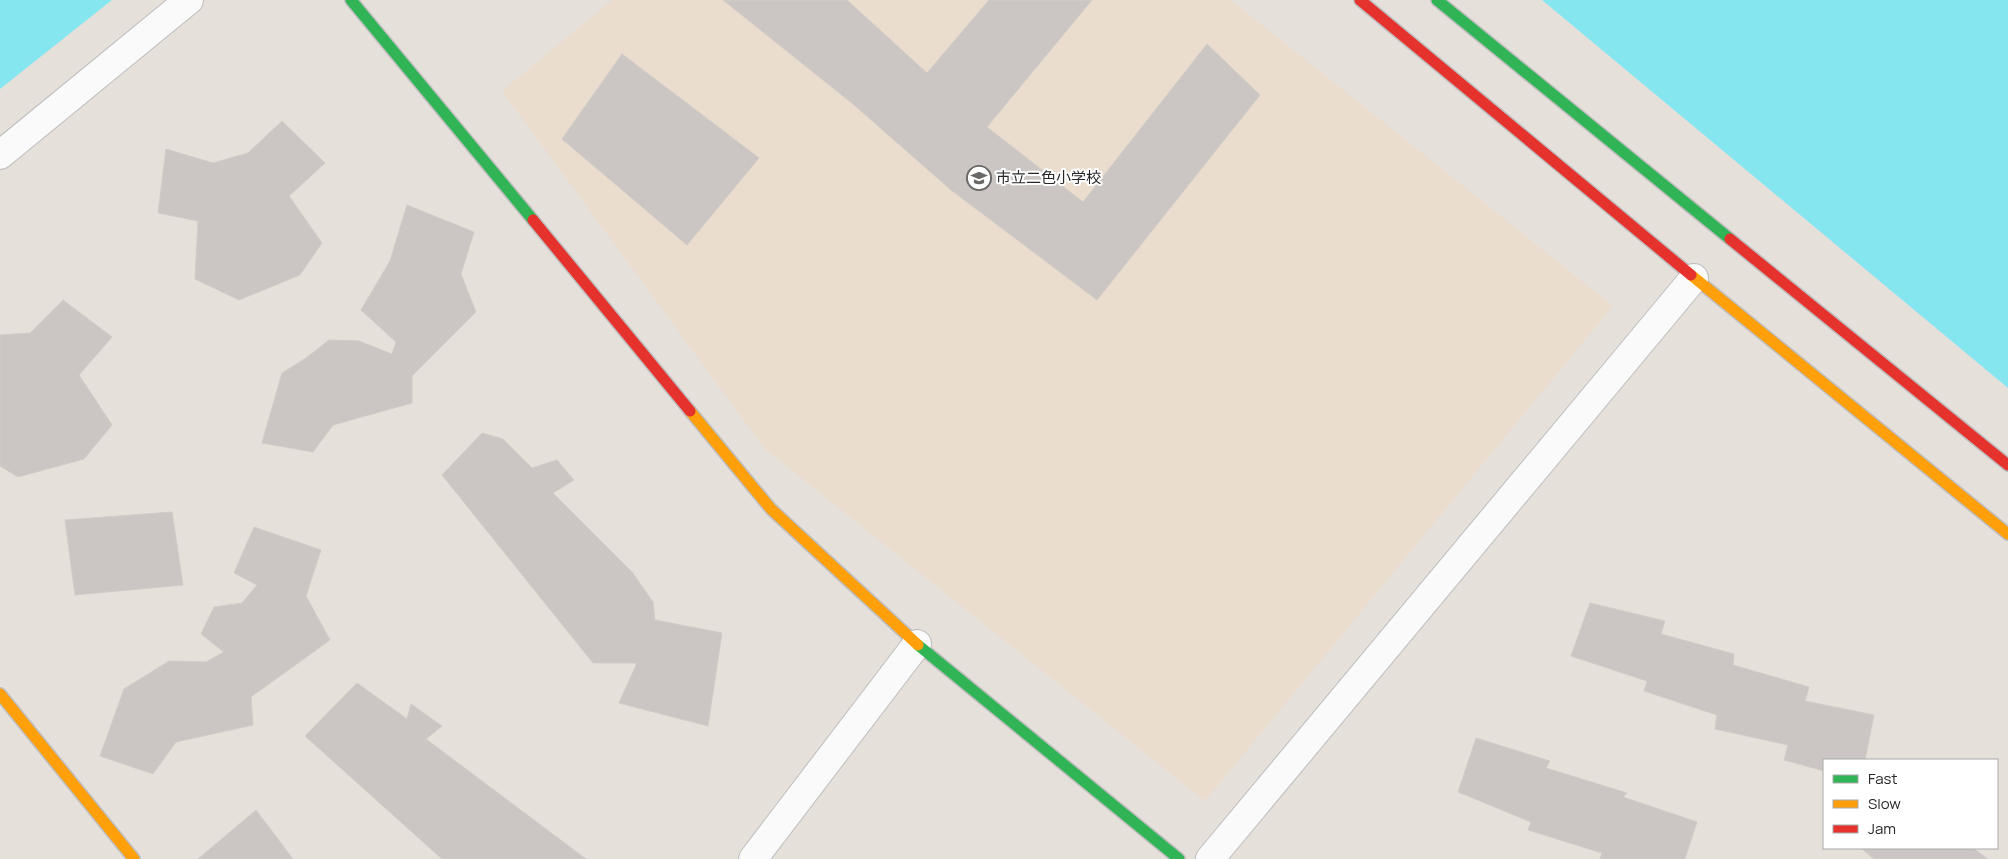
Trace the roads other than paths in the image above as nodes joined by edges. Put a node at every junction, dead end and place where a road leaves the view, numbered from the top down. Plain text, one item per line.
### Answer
1 (189, 0) edge
2 (351, 0) edge
3 (1360, 0) edge
4 (1437, 0) edge
5 (0, 155) edge
6 (1694, 278) junction
7 (2008, 466) edge
8 (2008, 534) edge
9 (917, 644) junction
10 (0, 694) edge
11 (134, 859) edge
12 (753, 859) edge
13 (1179, 859) edge
14 (1210, 859) edge

1 - 5 street
2 - 9 street
3 - 6 street
4 - 7 street
6 - 8 street
6 - 14 street
9 - 12 street
9 - 13 street
10 - 11 street

